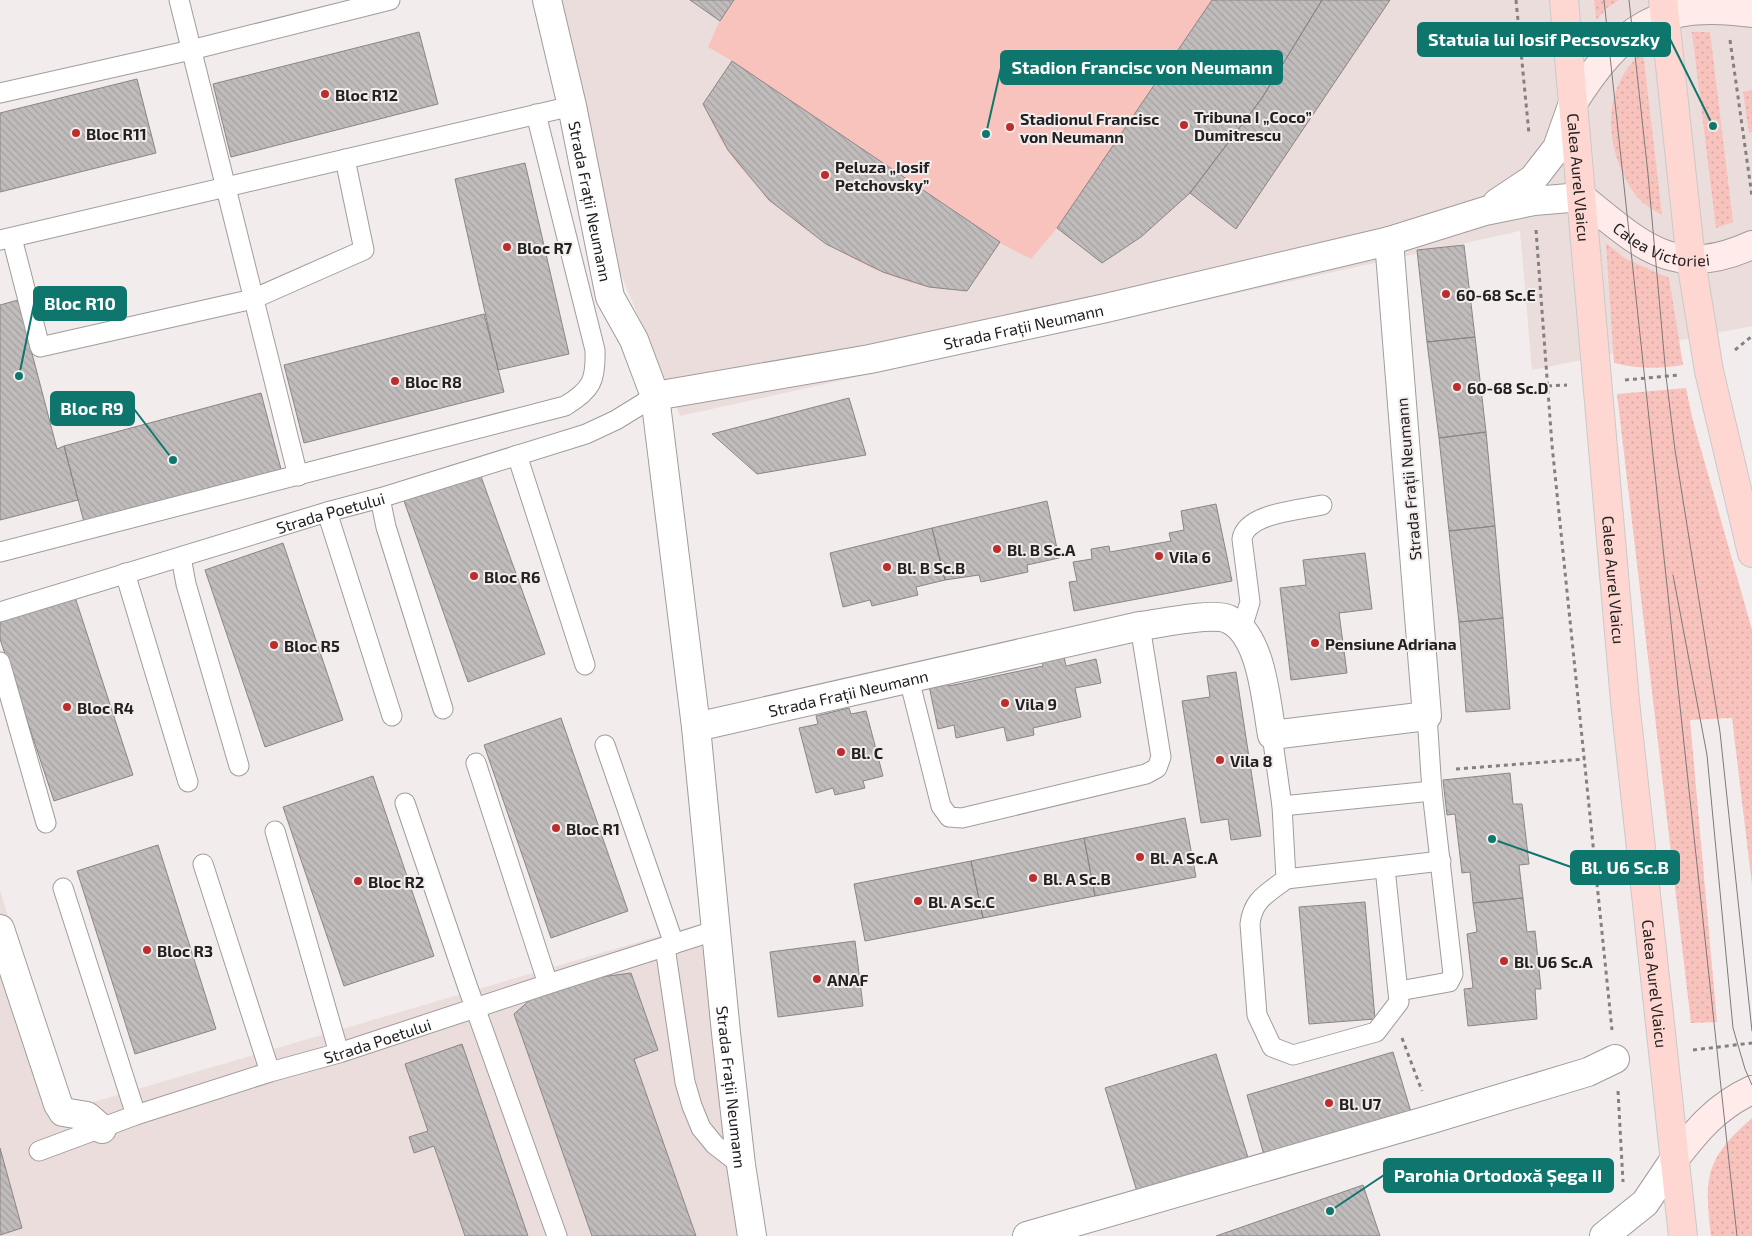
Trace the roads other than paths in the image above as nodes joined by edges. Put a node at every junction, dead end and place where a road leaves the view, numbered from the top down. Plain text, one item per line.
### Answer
1 (179, 0) edge
2 (390, 0) edge
3 (548, 0) edge
4 (1564, 0) edge
5 (1664, 7) edge
6 (1739, 11) edge
7 (191, 50) junction
8 (0, 93) edge
9 (1574, 103) junction
10 (572, 106) junction
11 (536, 114) junction
12 (345, 159) junction
13 (225, 187) junction
14 (1534, 190) junction
15 (1581, 197) junction
16 (6, 239) edge
17 (1389, 241) junction
18 (1752, 246) edge
19 (1691, 261) junction
20 (253, 300) junction
21 (655, 396) junction
22 (517, 455) junction
23 (298, 476) junction
24 (380, 498) junction
25 (1322, 505) dead end
26 (327, 512) junction
27 (0, 552) edge
28 (1752, 553) edge
29 (181, 556) junction
30 (125, 573) junction
31 (0, 612) edge
32 (1140, 626) junction
33 (1242, 628) junction
34 (0, 662) edge
35 (585, 665) dead end
36 (909, 678) junction
37 (443, 709) dead end
38 (392, 716) dead end
39 (1427, 716) junction
40 (696, 726) junction
41 (1272, 734) junction
42 (605, 745) dead end
43 (476, 763) dead end
44 (239, 766) dead end
45 (188, 782) dead end
46 (1432, 790) junction
47 (405, 803) dead end
48 (1282, 806) junction
49 (46, 823) dead end
50 (276, 831) dead end
51 (1440, 861) junction
52 (204, 864) dead end
53 (1385, 868) junction
54 (1286, 879) junction
55 (63, 888) dead end
56 (0, 929) edge
57 (718, 930) junction
58 (669, 945) junction
59 (548, 984) junction
60 (1399, 991) junction
61 (475, 1009) junction
62 (339, 1053) junction
63 (1615, 1060) road end
64 (270, 1072) junction
65 (1752, 1090) edge
66 (136, 1115) junction
67 (102, 1129) junction
68 (39, 1150) dead end
69 (1674, 1160) junction
70 (741, 1165) junction
71 (1615, 1228) edge
72 (1065, 1231) edge
73 (557, 1236) edge
74 (752, 1236) edge
75 (1027, 1236) edge
76 (1683, 1236) edge

1 - 7 lane
2 - 7 lane
3 - 10 street, Strada Frații Neumann
4 - 9 main road, Calea Aurel Vlaicu
5 - 6 main road
5 - 9 main road
5 - 19 main road
7 - 8 lane
7 - 13 lane
9 - 14 street
9 - 15 main road, Calea Aurel Vlaicu
10 - 11 lane
10 - 21 street, Strada Frații Neumann
11 - 12 lane
11 - 23 lane
12 - 13 lane
12 - 20 lane
13 - 16 lane
13 - 20 lane
14 - 15 street, Strada Frații Neumann
14 - 17 street, Strada Frații Neumann
15 - 19 main road, Calea Victoriei
15 - 69 main road, Calea Aurel Vlaicu
16 - 20 lane
17 - 21 street, Strada Frații Neumann
17 - 39 street, Strada Frații Neumann
18 - 19 main road, Calea Victoriei
19 - 28 main road
20 - 23 lane
21 - 22 lane, Strada Poetului
21 - 40 street, Strada Frații Neumann
22 - 24 lane, Strada Poetului
22 - 35 lane
23 - 27 lane
24 - 26 lane, Strada Poetului
24 - 37 lane
25 - 33 lane
26 - 29 lane, Strada Poetului
26 - 38 lane
29 - 30 lane, Strada Poetului
29 - 44 lane
30 - 31 lane, Strada Poetului
30 - 45 lane
32 - 33 street, Strada Frații Neumann
32 - 36 street, Strada Frații Neumann
32 - 36 lane
33 - 41 street
34 - 49 lane
36 - 40 street, Strada Frații Neumann
39 - 41 street
39 - 46 lane, Strada Frații Neumann
40 - 57 street, Strada Frații Neumann
41 - 48 lane
42 - 58 lane
43 - 59 lane
46 - 48 lane
46 - 51 lane, Strada Frații Neumann
47 - 61 lane
48 - 54 lane
50 - 62 lane
51 - 53 lane
51 - 60 lane, Strada Frații Neumann
52 - 64 lane
53 - 54 lane
53 - 60 lane
54 - 60 lane
55 - 66 lane
56 - 67 street
57 - 58 lane, Strada Poetului
57 - 70 street, Strada Frații Neumann
58 - 59 lane, Strada Poetului
58 - 70 lane
59 - 61 lane, Strada Poetului
61 - 62 lane, Strada Poetului
61 - 73 lane
62 - 64 lane, Strada Poetului
63 - 72 street
64 - 66 lane, Strada Poetului
65 - 69 main road
66 - 67 lane, Strada Poetului
67 - 68 lane, Strada Poetului
69 - 71 street
69 - 76 main road, Calea Aurel Vlaicu
70 - 74 street, Strada Frații Neumann
72 - 75 street

